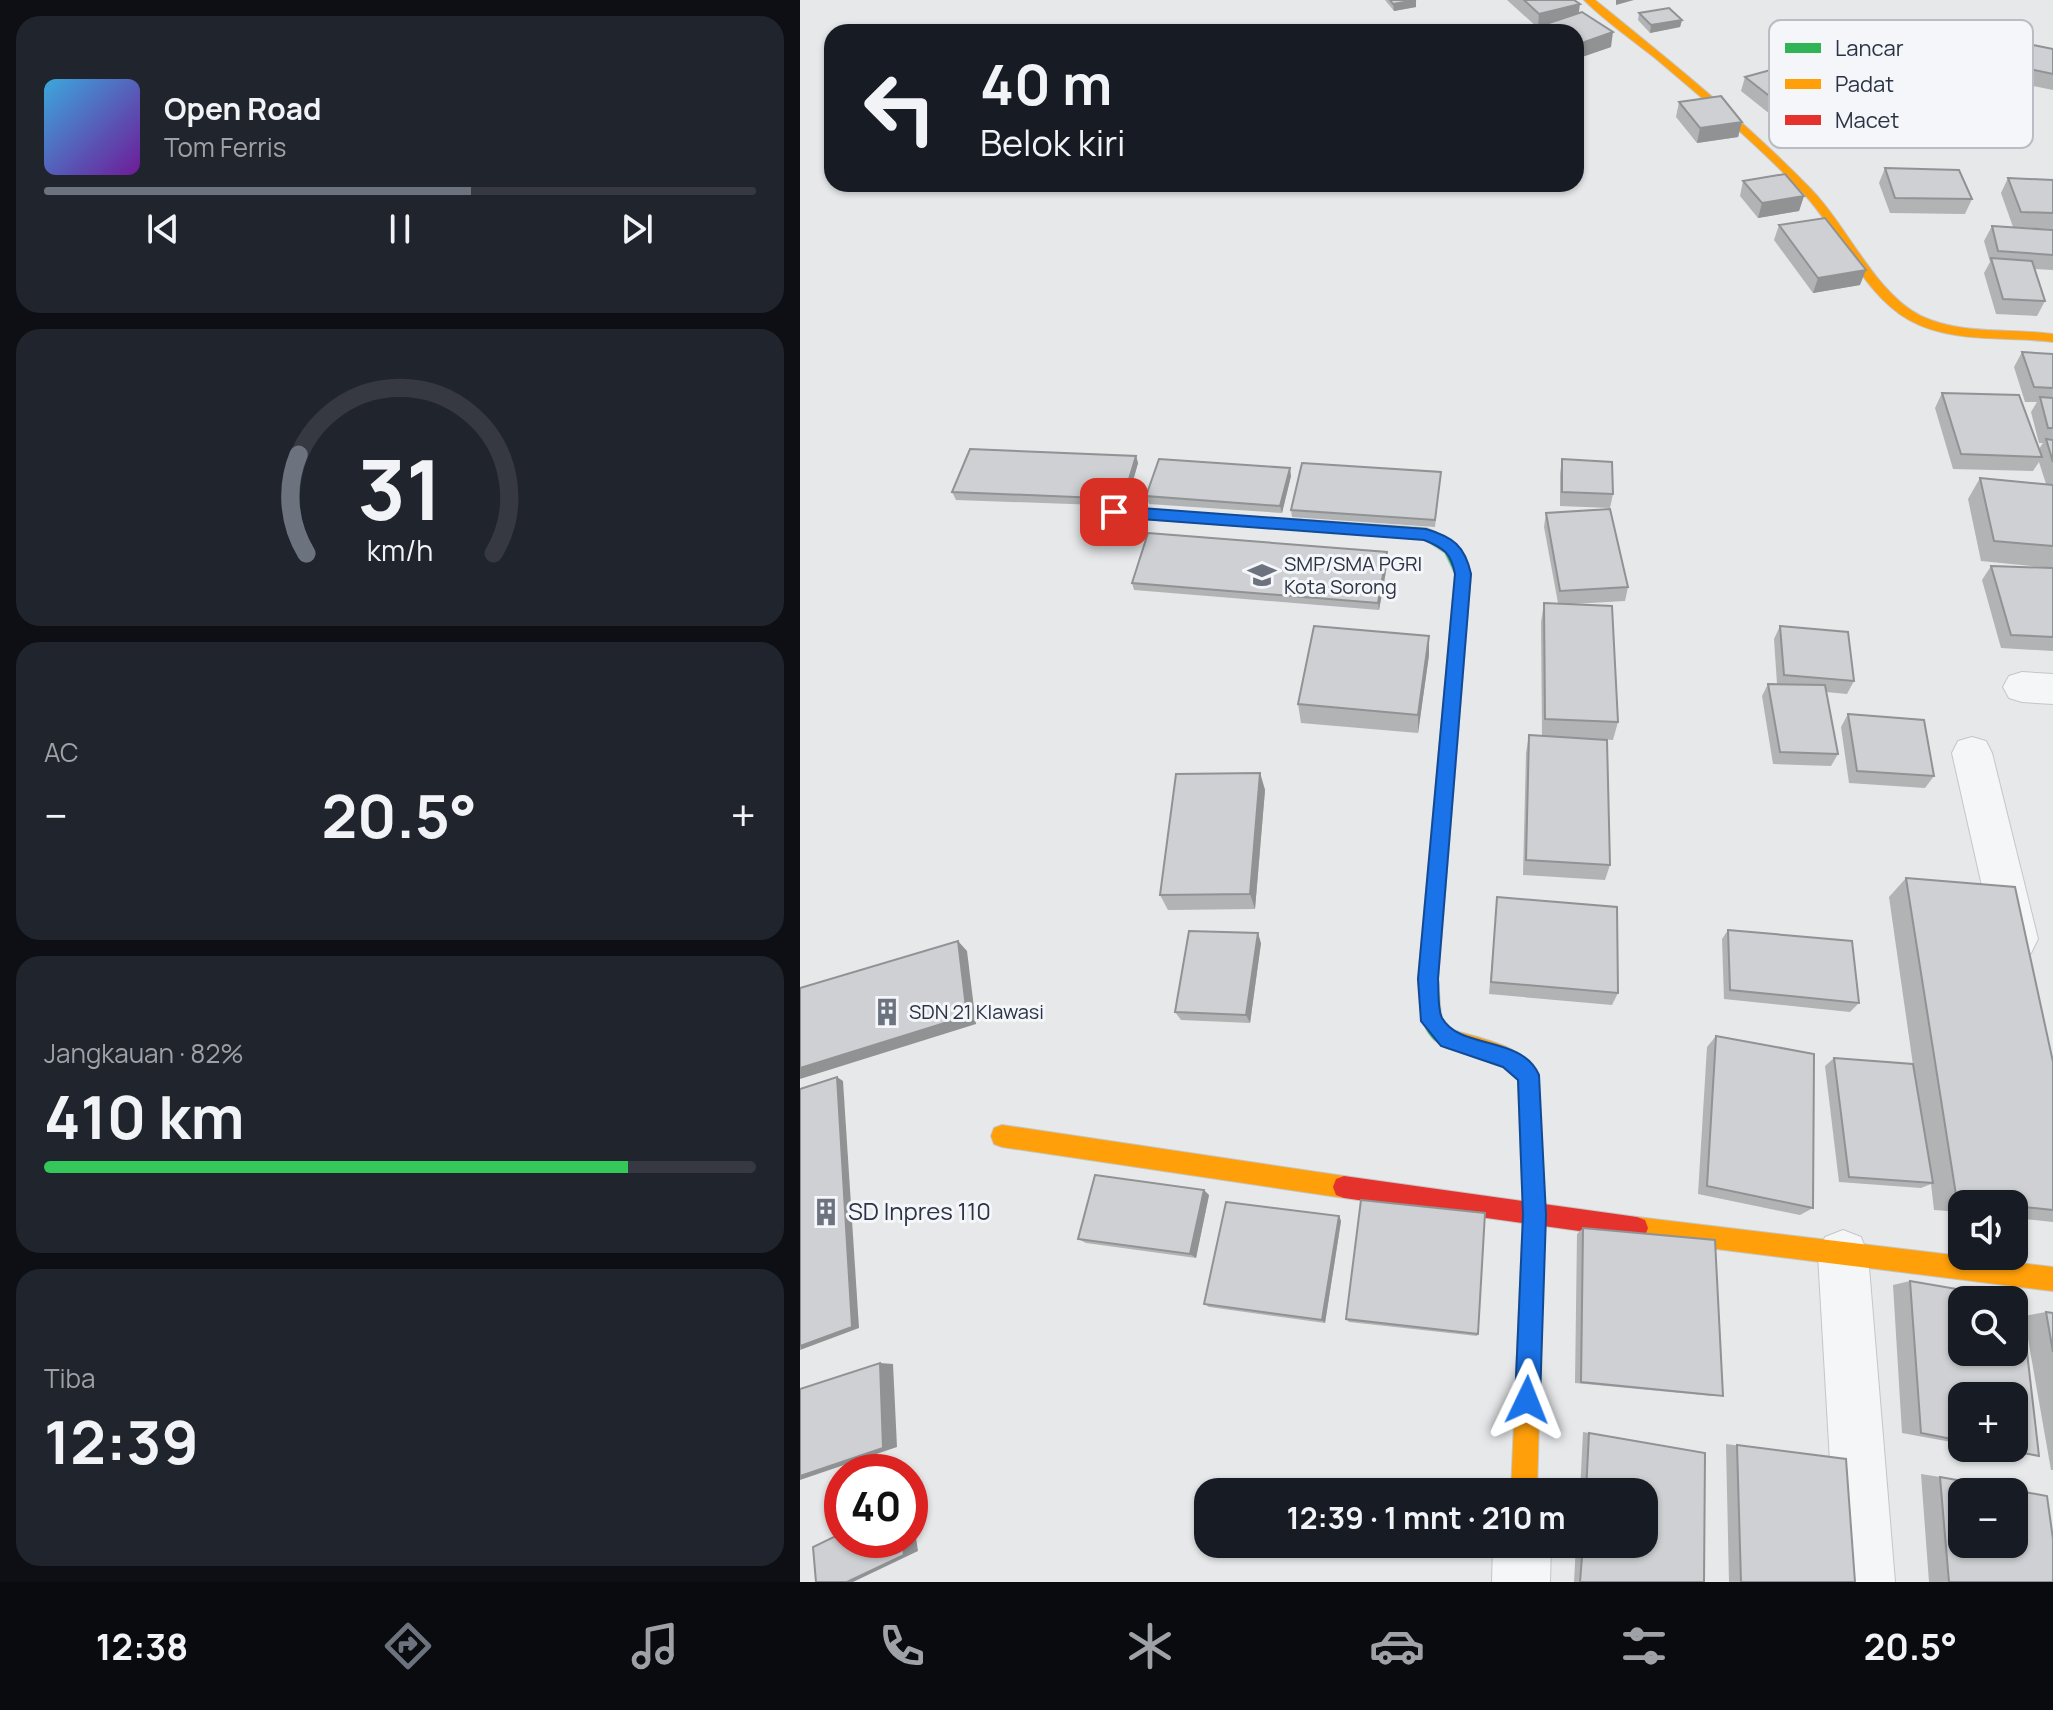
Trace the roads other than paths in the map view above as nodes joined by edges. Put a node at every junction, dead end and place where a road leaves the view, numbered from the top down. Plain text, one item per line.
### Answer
1 (1589, 0) edge
2 (2053, 338) edge
3 (1114, 512) edge
4 (1972, 753) dead end
5 (2024, 971) edge
6 (1002, 1136) dead end
7 (1534, 1215) junction
8 (1843, 1255) junction
9 (2053, 1279) edge
10 (1525, 1478) edge
11 (1522, 1558) edge
12 (1521, 1582) edge
13 (1866, 1582) edge

1 - 2 street
3 - 7 street
4 - 5 street
6 - 7 street
7 - 8 street
7 - 10 street
8 - 9 street
8 - 13 street
11 - 12 street

